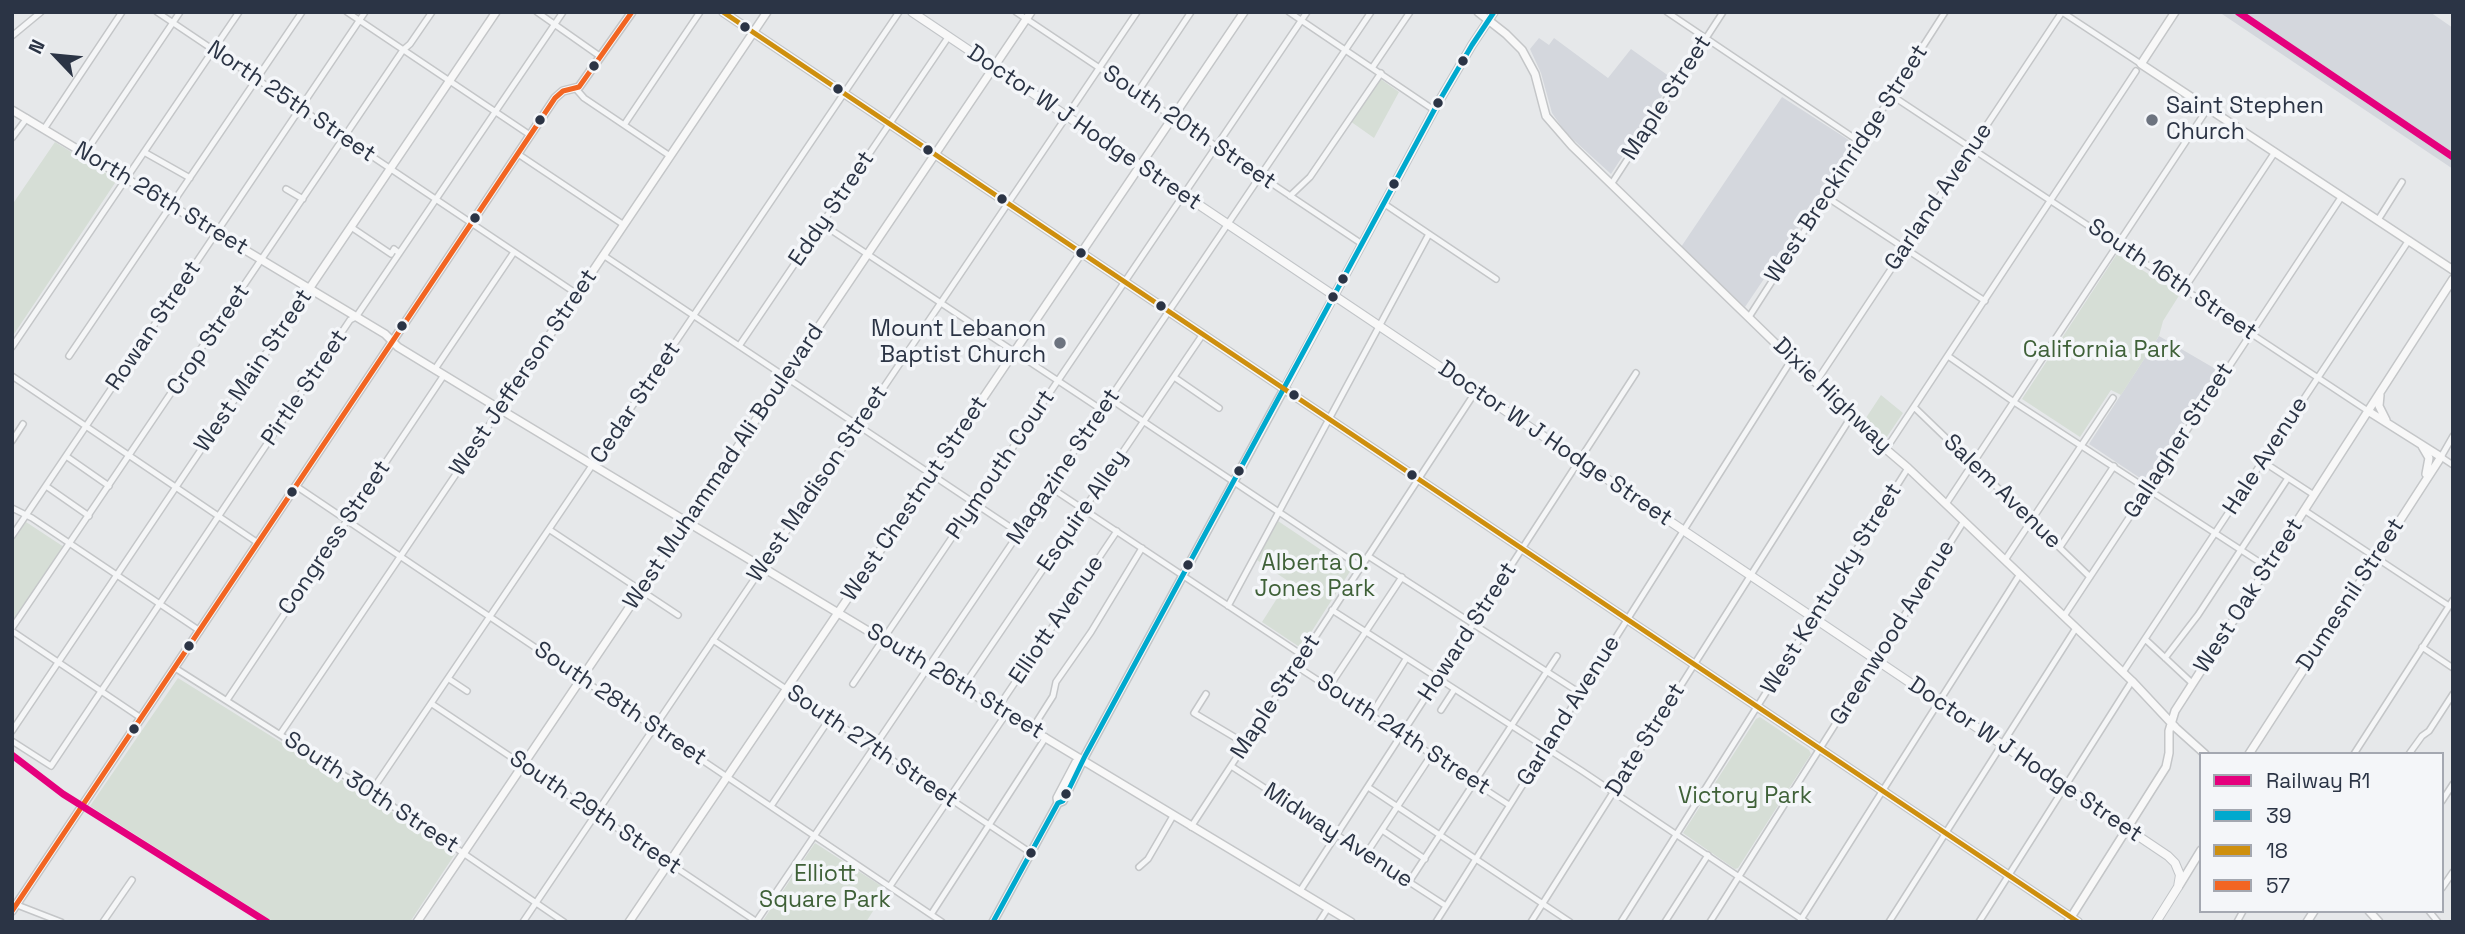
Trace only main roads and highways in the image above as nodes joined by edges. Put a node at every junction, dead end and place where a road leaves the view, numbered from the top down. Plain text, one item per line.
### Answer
1 (723, 12) edge
2 (912, 12) edge
3 (1492, 16) edge
4 (1334, 296) junction
5 (1284, 389) junction
6 (2072, 920) edge
7 (2156, 922) edge

1 - 5 main road
2 - 4 main road, Doctor W J Hodge Street
3 - 4 main road
4 - 5 main road
4 - 7 main road, Doctor W J Hodge Street
5 - 6 main road

